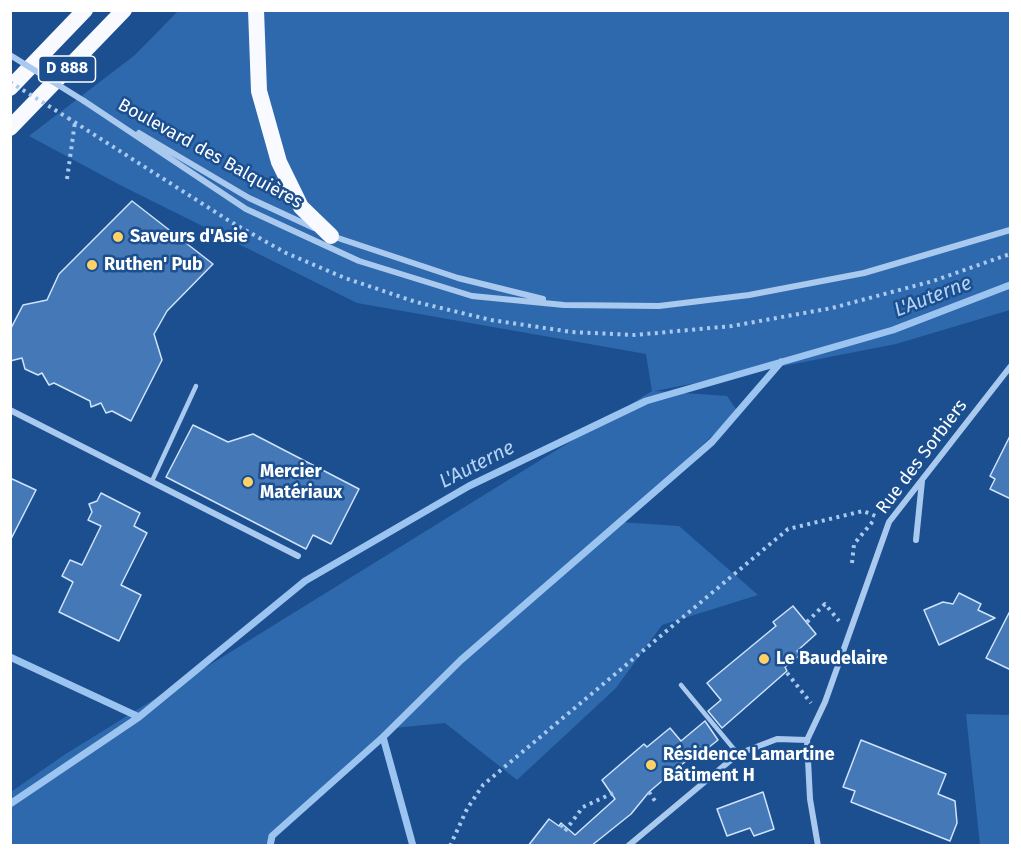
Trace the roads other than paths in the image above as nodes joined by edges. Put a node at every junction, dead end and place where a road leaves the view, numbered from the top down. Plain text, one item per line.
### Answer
1 (77, 10) edge
2 (85, 10) edge
3 (124, 10) edge
4 (256, 10) edge
5 (10, 55) edge
6 (41, 57) junction
7 (10, 88) edge
8 (84, 101) junction
9 (10, 128) edge
10 (1011, 230) edge
11 (331, 236) junction
12 (564, 305) junction
13 (1011, 367) edge
14 (196, 386) dead end
15 (10, 410) edge
16 (922, 480) junction
17 (152, 481) junction
18 (916, 540) dead end
19 (298, 556) dead end
20 (681, 685) dead end
21 (807, 740) junction
22 (738, 754) junction
23 (628, 846) edge
24 (818, 846) edge

1 - 6 highway
2 - 6 highway, D 888
3 - 9 highway, D 888
4 - 11 highway
5 - 8 street, Boulevard des Balquières, bridge
6 - 7 highway, D 888
8 - 11 street, Boulevard des Balquières
8 - 12 street, Boulevard des Balquières
10 - 12 street, Boulevard des Balquières
11 - 12 street, Boulevard des Balquières
13 - 16 street, Rue des Sorbiers
14 - 17 lane
15 - 17 street
16 - 18 street
16 - 21 street, Rue des Sorbiers
17 - 19 street
20 - 22 lane
21 - 22 street
21 - 24 street
22 - 23 street

